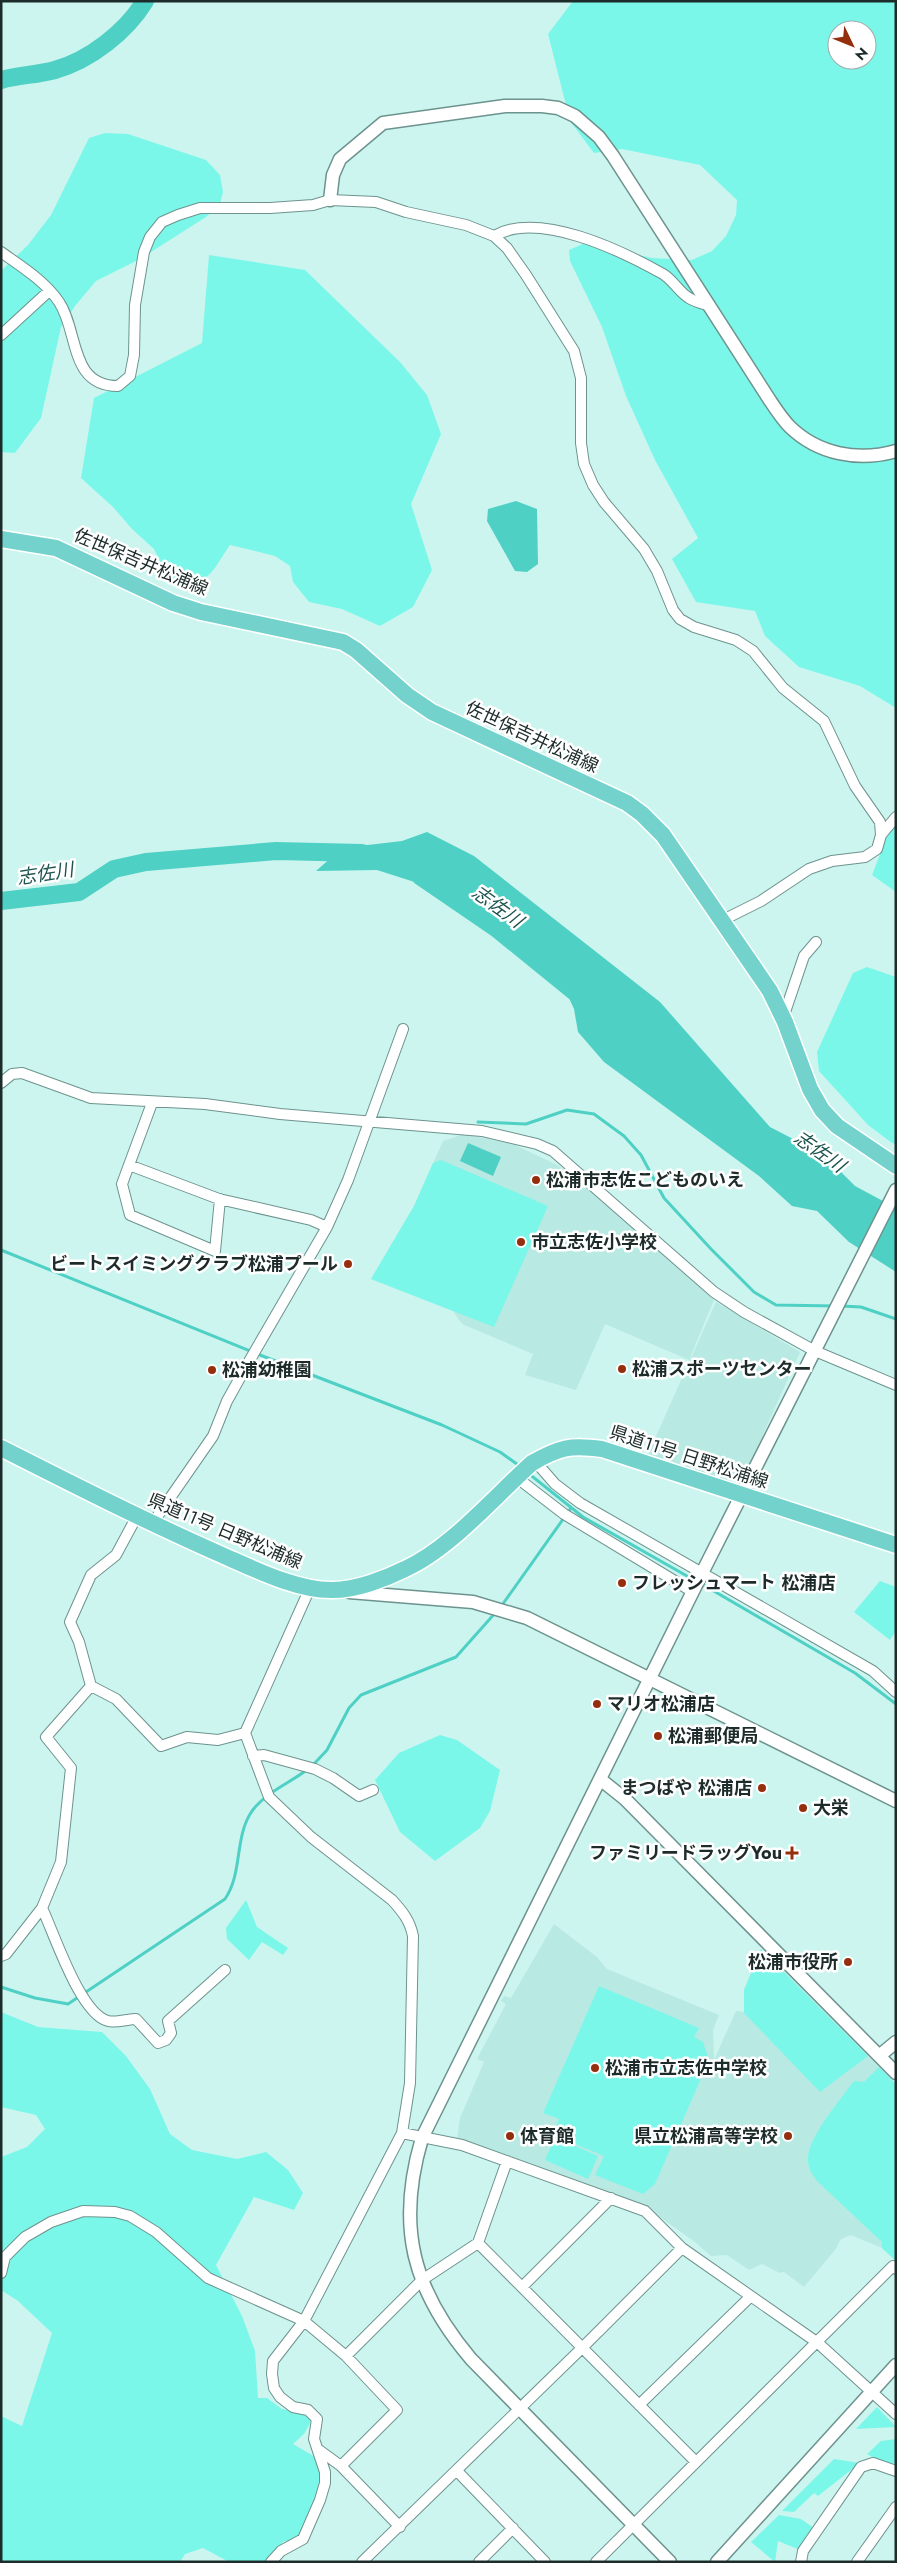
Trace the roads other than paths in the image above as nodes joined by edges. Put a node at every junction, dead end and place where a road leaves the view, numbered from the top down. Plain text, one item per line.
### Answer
1 (330, 200) junction
2 (494, 236) junction
3 (1, 252) edge
4 (49, 291) junction
5 (710, 306) junction
6 (1, 335) edge
7 (896, 451) edge
8 (1, 539) edge
9 (896, 817) edge
10 (881, 835) junction
11 (723, 920) junction
12 (816, 942) dead end
13 (783, 1018) junction
14 (403, 1029) dead end
15 (1, 1083) edge
16 (152, 1102) junction
17 (369, 1122) junction
18 (129, 1165) junction
19 (896, 1166) edge
20 (896, 1190) edge
21 (220, 1199) junction
22 (327, 1227) junction
23 (815, 1351) junction
24 (896, 1385) edge
25 (1, 1448) edge
26 (533, 1462) junction
27 (516, 1477) junction
28 (743, 1496) junction
29 (137, 1516) junction
30 (152, 1524) junction
31 (896, 1545) edge
32 (697, 1582) junction
33 (310, 1588) junction
34 (334, 1590) junction
35 (650, 1680) junction
36 (90, 1686) junction
37 (896, 1692) edge
38 (245, 1734) junction
39 (252, 1756) junction
40 (600, 1779) junction
41 (373, 1790) dead end
42 (896, 1801) edge
43 (42, 1908) junction
44 (1, 1956) edge
45 (225, 1970) dead end
46 (896, 2042) edge
47 (880, 2056) junction
48 (896, 2073) edge
49 (402, 2133) junction
50 (422, 2138) junction
51 (507, 2161) junction
52 (611, 2198) junction
53 (478, 2242) junction
54 (682, 2248) junction
55 (896, 2268) edge
56 (1, 2273) edge
57 (422, 2280) junction
58 (523, 2286) junction
59 (750, 2297) junction
60 (304, 2321) junction
61 (818, 2343) junction
62 (582, 2348) junction
63 (346, 2356) junction
64 (896, 2365) edge
65 (871, 2392) junction
66 (639, 2406) junction
67 (520, 2408) junction
68 (896, 2414) edge
69 (316, 2448) junction
70 (696, 2462) junction
71 (341, 2466) junction
72 (457, 2471) junction
73 (896, 2471) edge
74 (896, 2507) edge
75 (633, 2525) junction
76 (400, 2527) junction
77 (513, 2528) junction
78 (271, 2562) edge
79 (362, 2562) edge
80 (479, 2562) edge
81 (545, 2562) edge
82 (596, 2562) edge
83 (670, 2562) edge
84 (717, 2562) edge
85 (801, 2562) edge
86 (858, 2562) edge

1 - 2 street
1 - 4 street
1 - 5 street
2 - 5 street
2 - 10 street
3 - 4 street
4 - 6 street
5 - 7 street
8 - 11 main road, 佐世保吉井松浦線
9 - 10 street
10 - 11 street
11 - 13 main road, 佐世保吉井松浦線
12 - 13 street
13 - 19 main road, 佐世保吉井松浦線
14 - 17 street
15 - 16 street
16 - 17 street
16 - 18 street
17 - 22 street
17 - 23 street
18 - 21 street
18 - 21 street
20 - 23 street
21 - 22 street
22 - 30 street
23 - 24 street
23 - 28 street
25 - 29 main road, 県道11号 日野松浦線
26 - 27 main road, 県道11号 日野松浦線
26 - 28 main road, 県道11号 日野松浦線
26 - 32 street
27 - 32 street
27 - 34 main road, 県道11号 日野松浦線
28 - 31 main road, 県道11号 日野松浦線
28 - 32 street
29 - 30 main road, 県道11号 日野松浦線
29 - 36 street
30 - 33 main road, 県道11号 日野松浦線
32 - 35 street
32 - 37 street
33 - 34 main road, 県道11号 日野松浦線
33 - 38 street
34 - 35 street
35 - 40 street
35 - 42 street
36 - 38 street
36 - 43 street
38 - 39 street
39 - 41 street
39 - 49 street
40 - 47 street
40 - 50 street
43 - 44 street
43 - 45 street
46 - 47 street
47 - 48 street
49 - 50 street
49 - 60 street
50 - 51 street
50 - 57 street
51 - 52 street
51 - 53 street
52 - 54 street
52 - 58 street
53 - 57 street
53 - 58 street
54 - 59 street
54 - 62 street
55 - 61 street
56 - 60 street
57 - 63 street
57 - 67 street
58 - 62 street
59 - 61 street
59 - 66 street
60 - 63 street
60 - 69 street
61 - 65 street
61 - 70 street
62 - 66 street
62 - 67 street
63 - 71 street
64 - 65 street
65 - 68 street
65 - 84 street
66 - 70 street
67 - 72 street
67 - 75 street
69 - 71 street
69 - 78 street
70 - 75 street
71 - 76 street
72 - 76 street
72 - 77 street
73 - 85 street
74 - 86 street
75 - 82 street
75 - 83 street
76 - 79 street
77 - 80 street
77 - 81 street

